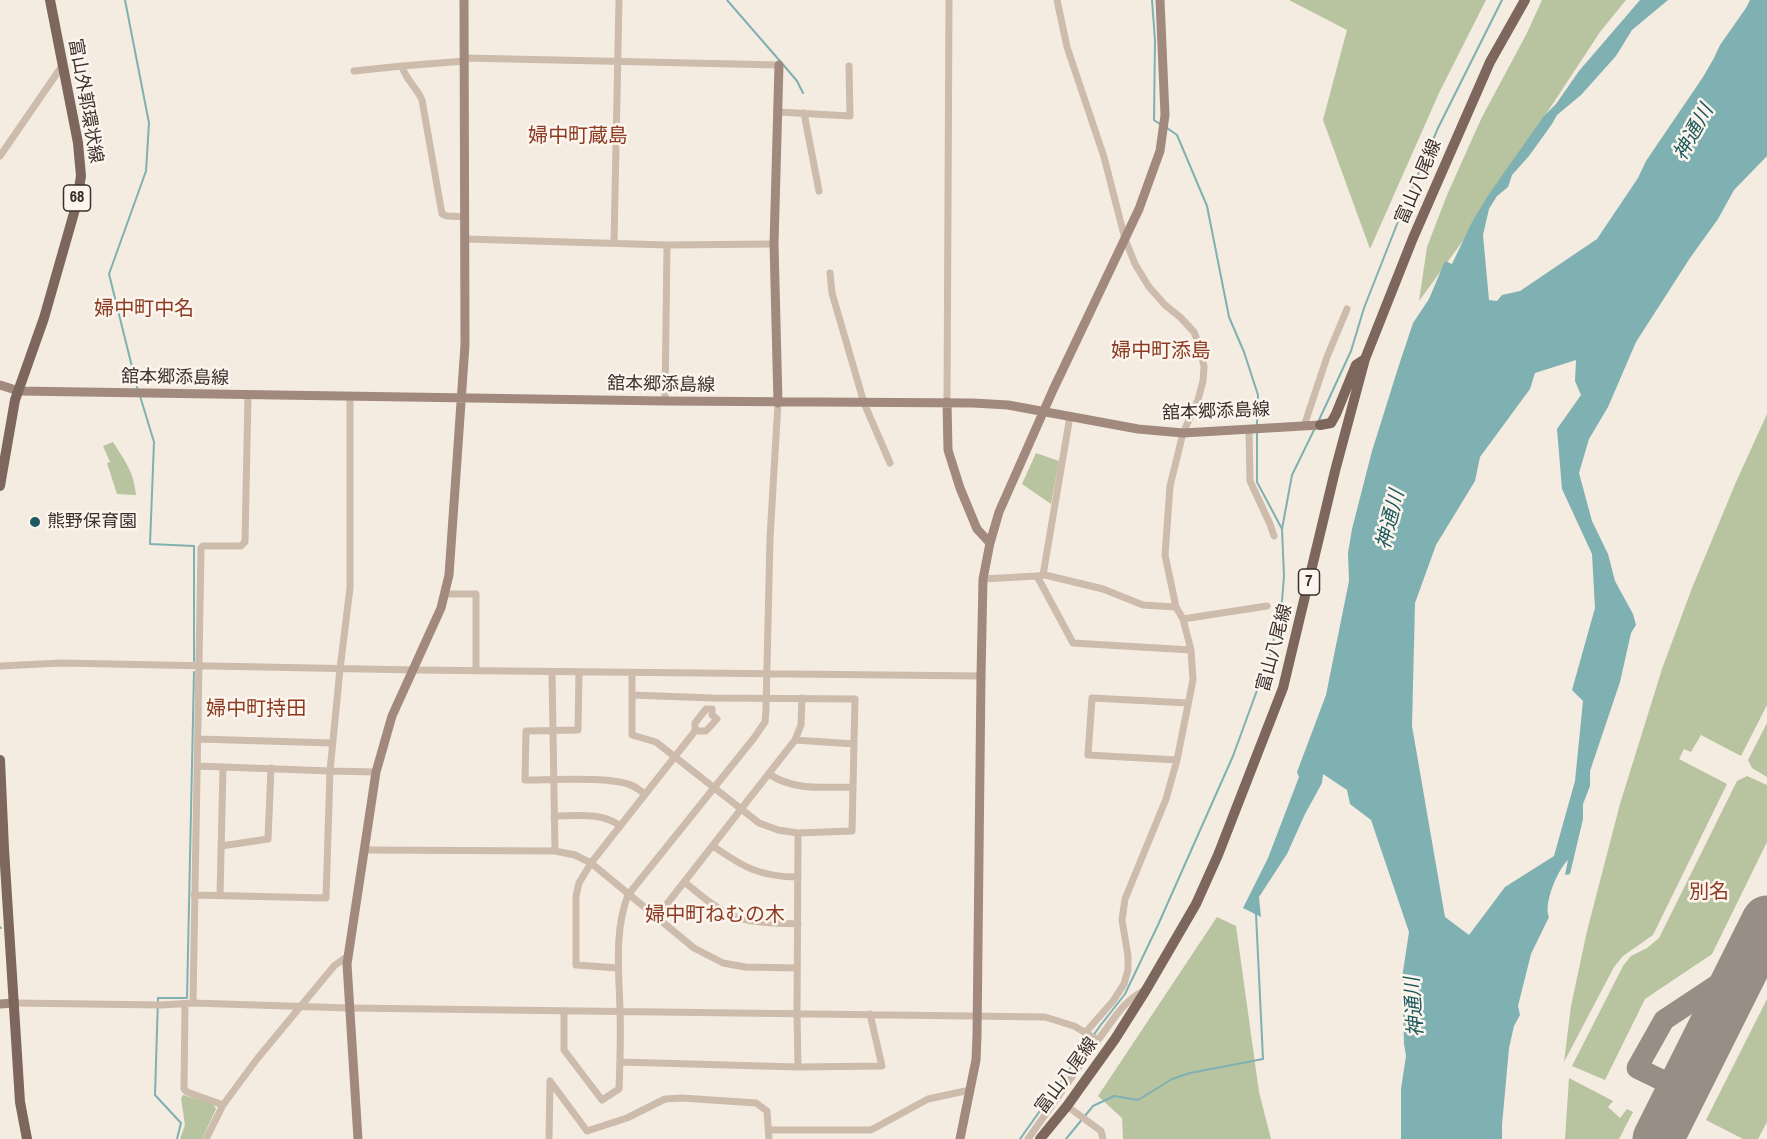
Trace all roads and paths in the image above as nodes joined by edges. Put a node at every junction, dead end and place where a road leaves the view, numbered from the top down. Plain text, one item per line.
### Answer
1 (50, 0) edge
2 (464, 0) edge
3 (619, 0) edge
4 (949, 0) edge
5 (1057, 0) edge
6 (1160, 0) edge
7 (1525, 0) edge
8 (465, 60) junction
9 (618, 63) junction
10 (779, 65) joint
11 (62, 66) junction
12 (402, 66) junction
13 (849, 66) dead end
14 (354, 71) dead end
15 (778, 112) junction
16 (804, 113) junction
17 (0, 156) edge
18 (819, 191) dead end
19 (465, 217) junction
20 (465, 239) junction
21 (1125, 239) junction
22 (614, 243) junction
23 (774, 244) junction
24 (667, 245) junction
25 (830, 273) dead end
26 (1347, 309) dead end
27 (1365, 359) junction
28 (0, 385) edge
29 (19, 391) junction
30 (248, 395) junction
31 (350, 396) junction
32 (462, 398) junction
33 (665, 401) junction
34 (778, 402) junction
35 (864, 402) junction
36 (947, 402) junction
37 (1044, 412) junction
38 (1070, 416) junction
39 (1313, 425) junction
40 (1249, 429) junction
41 (1184, 433) junction
42 (890, 463) dead end
43 (0, 486) edge
44 (1274, 536) dead end
45 (990, 543) junction
46 (1040, 575) junction
47 (983, 579) junction
48 (444, 594) junction
49 (1267, 606) dead end
50 (1176, 607) junction
51 (1183, 619) junction
52 (1191, 650) junction
53 (0, 666) edge
54 (200, 666) junction
55 (340, 669) junction
56 (414, 670) junction
57 (476, 671) junction
58 (552, 672) junction
59 (579, 672) junction
60 (632, 673) junction
61 (767, 674) junction
62 (981, 676) junction
63 (632, 695) junction
64 (712, 698) junction
65 (766, 698) junction
66 (802, 698) junction
67 (1188, 703) junction
68 (712, 708) junction
69 (553, 730) junction
70 (695, 731) junction
71 (198, 739) junction
72 (795, 740) junction
73 (333, 742) junction
74 (854, 744) junction
75 (675, 756) junction
76 (0, 760) edge
77 (1177, 760) junction
78 (197, 766) junction
79 (223, 767) junction
80 (270, 768) junction
81 (330, 771) junction
82 (376, 772) junction
83 (769, 774) junction
84 (554, 780) junction
85 (714, 787) junction
86 (853, 787) junction
87 (645, 794) junction
88 (742, 809) junction
89 (554, 816) junction
90 (620, 826) junction
91 (798, 833) junction
92 (221, 846) junction
93 (713, 846) junction
94 (2, 850) edge
95 (365, 850) junction
96 (555, 851) junction
97 (591, 863) junction
98 (798, 877) junction
99 (684, 882) junction
100 (194, 895) junction
101 (628, 895) junction
102 (220, 896) junction
103 (656, 918) junction
104 (798, 924) junction
105 (348, 955) junction
106 (618, 968) junction
107 (797, 968) junction
108 (1146, 990) junction
109 (14, 1003) junction
110 (189, 1003) junction
111 (0, 1004) edge
112 (300, 1006) junction
113 (349, 1008) junction
114 (564, 1011) junction
115 (620, 1012) junction
116 (870, 1014) junction
117 (797, 1015) junction
118 (977, 1016) junction
119 (1092, 1036) junction
120 (620, 1062) junction
121 (798, 1067) junction
122 (970, 1090) junction
123 (223, 1105) junction
124 (1067, 1106) junction
125 (769, 1130) junction
126 (27, 1139) edge
127 (206, 1139) edge
128 (358, 1139) edge
129 (549, 1139) edge
130 (769, 1139) edge
131 (960, 1139) edge
132 (1028, 1139) edge
133 (1040, 1139) edge
134 (1103, 1139) edge

1 - 11 main road, 富山外郭環状線 / 68
2 - 8 street
3 - 9 street
4 - 36 street
5 - 21 street
6 - 21 street
7 - 27 main road, 富山八尾線 / 7
8 - 9 street
8 - 12 street
8 - 19 street
9 - 10 street
9 - 22 street
10 - 15 street
11 - 17 street
11 - 29 main road, 富山外郭環状線 / 68
12 - 14 street
12 - 19 street
13 - 16 street
15 - 16 street
15 - 23 street
16 - 18 street
19 - 20 street
20 - 22 street
20 - 32 street
21 - 37 street
21 - 41 street
22 - 24 street
23 - 24 street
23 - 34 street
24 - 33 street
25 - 35 street
26 - 39 street
27 - 39 main road
27 - 108 main road, 富山八尾線 / 7
28 - 29 street, 舘本郷添島線
29 - 30 street, 舘本郷添島線
29 - 43 main road, 富山外郭環状線 / 68
30 - 31 street, 舘本郷添島線
30 - 54 street
31 - 32 street, 舘本郷添島線
31 - 55 street
32 - 33 street, 舘本郷添島線
32 - 48 street
33 - 34 street, 舘本郷添島線
34 - 35 street, 舘本郷添島線
34 - 61 street
35 - 36 street, 舘本郷添島線
35 - 42 street
36 - 37 street, 舘本郷添島線
36 - 45 street
37 - 38 street, 舘本郷添島線
37 - 45 street
38 - 41 street, 舘本郷添島線
38 - 46 street
39 - 40 street, 舘本郷添島線
40 - 41 street, 舘本郷添島線
40 - 44 street
41 - 50 street
45 - 47 street
46 - 47 street
46 - 50 street
46 - 52 street
47 - 62 street
48 - 56 street
48 - 57 street
49 - 51 street
50 - 51 street
51 - 52 street
52 - 67 street
53 - 54 street
54 - 55 street
54 - 71 street
55 - 56 street
55 - 73 street
56 - 57 street
56 - 82 street
57 - 58 street
58 - 59 street
58 - 69 street
59 - 60 street
59 - 69 street
60 - 61 street
60 - 63 street
61 - 62 street
61 - 65 street
62 - 118 street
63 - 64 street
63 - 75 street
64 - 65 street
64 - 68 street
65 - 66 street
65 - 85 street
66 - 72 street
66 - 74 street
67 - 77 street
67 - 77 street
68 - 70 street
68 - 70 street
69 - 84 street
69 - 84 street
70 - 75 street
71 - 73 street
71 - 78 street
72 - 74 street
72 - 83 street
73 - 81 street
74 - 86 street
75 - 85 street
75 - 87 street
76 - 94 main road
77 - 119 street
78 - 79 street
78 - 100 street
79 - 80 street
79 - 92 street
80 - 81 street
80 - 92 street
81 - 82 street
81 - 102 street
82 - 95 street
83 - 86 street
83 - 88 street
84 - 87 street
84 - 89 street
85 - 88 street
85 - 101 street
86 - 91 street
87 - 90 street
88 - 91 street
88 - 93 street
89 - 90 street
89 - 96 street
90 - 97 street
91 - 98 street
92 - 102 street
93 - 98 street
93 - 99 street
94 - 109 main road
95 - 96 street
95 - 105 street
96 - 97 street
97 - 101 street
97 - 106 street
98 - 104 street
99 - 103 street
99 - 104 street
100 - 102 street
100 - 110 street
101 - 103 street
101 - 106 street
103 - 107 street
104 - 107 street
105 - 112 street
105 - 113 street
106 - 115 street
107 - 117 street
108 - 119 street
108 - 124 main road, 富山八尾線 / 7
109 - 110 street
109 - 111 street
109 - 126 main road
110 - 112 street
110 - 123 street
112 - 113 street
112 - 123 street
113 - 114 street
113 - 128 street
114 - 115 street
114 - 120 street
115 - 117 street
115 - 120 street
116 - 117 street
116 - 118 street
116 - 121 street
117 - 121 street
118 - 119 street
118 - 122 street
119 - 132 street
120 - 121 street
122 - 125 street
122 - 131 street
123 - 127 street
124 - 133 main road, 富山八尾線 / 7
124 - 134 street
125 - 129 street
125 - 130 street

